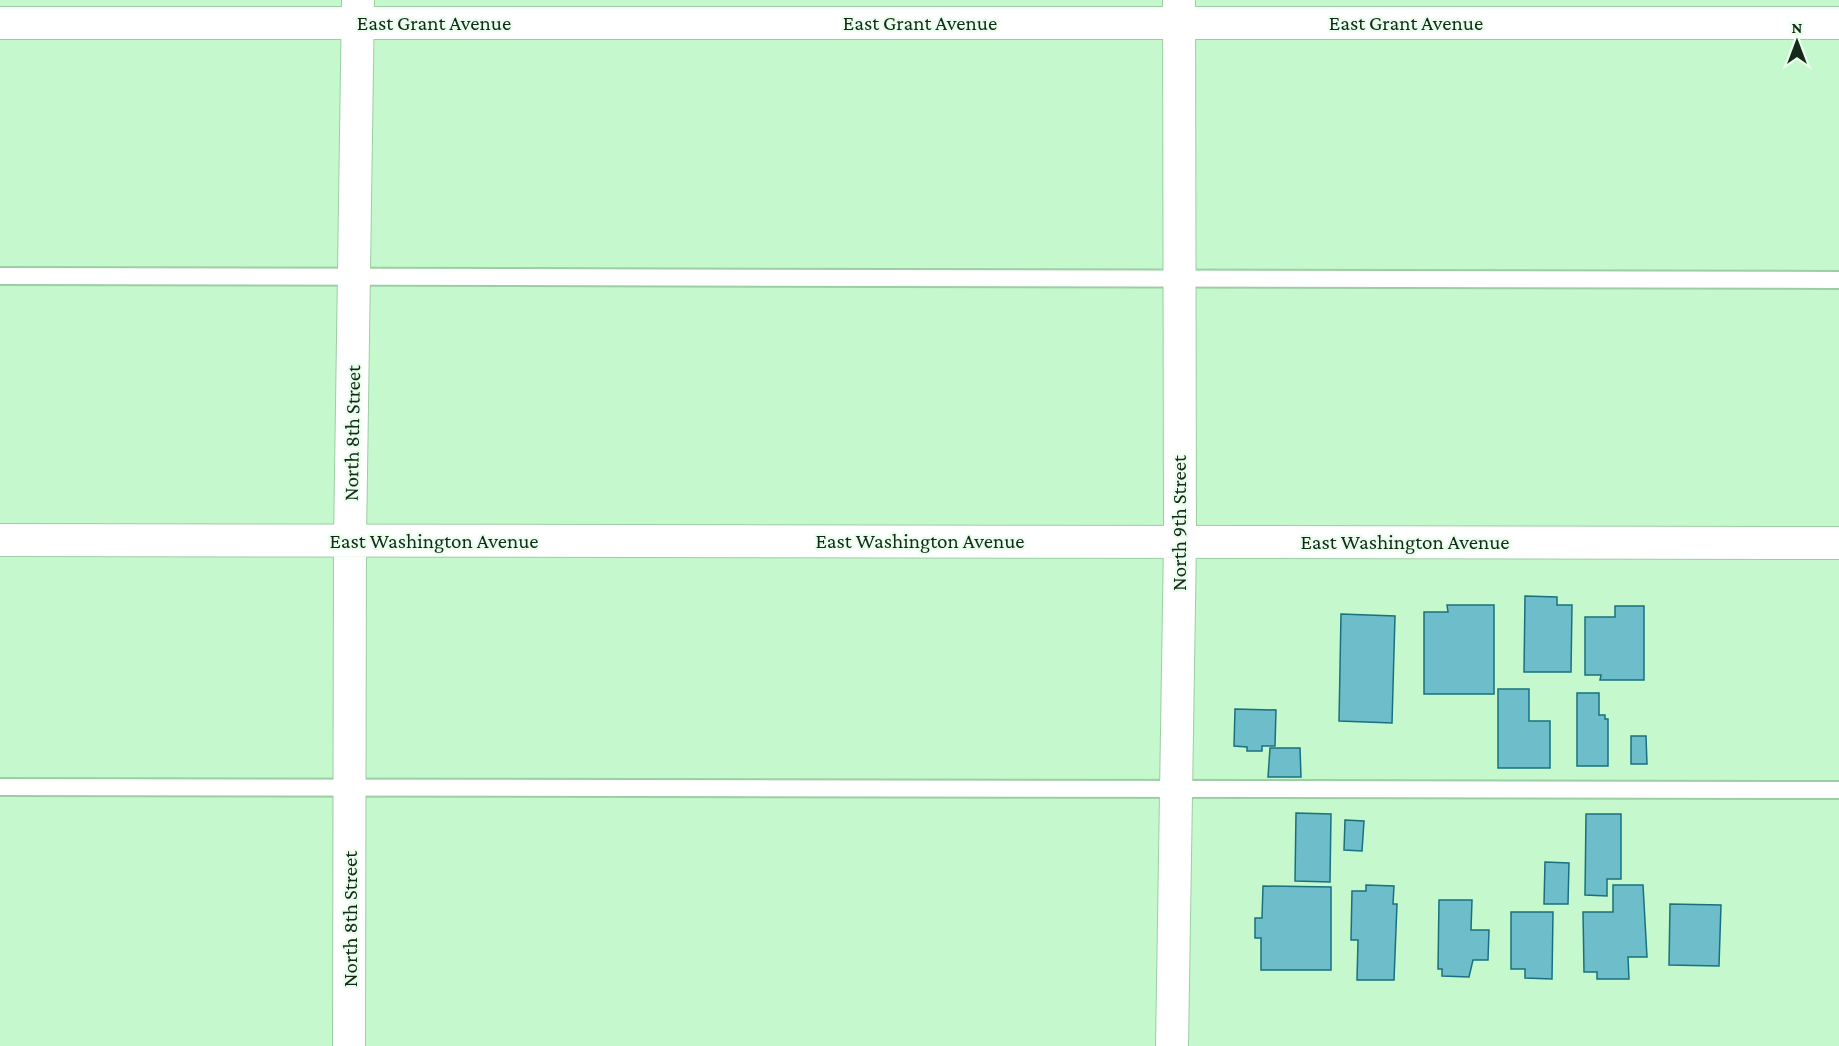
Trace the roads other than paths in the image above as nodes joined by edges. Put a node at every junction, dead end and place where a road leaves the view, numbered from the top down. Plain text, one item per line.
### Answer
1 (357, 12) edge
2 (1180, 12) edge
3 (0, 23) edge
4 (1839, 23) edge
5 (0, 276) edge
6 (356, 276) junction
7 (1180, 279) junction
8 (1839, 280) edge
9 (0, 540) edge
10 (350, 541) junction
11 (1180, 542) junction
12 (1839, 543) edge
13 (351, 787) junction
14 (0, 788) edge
15 (1176, 790) junction
16 (1839, 790) edge
17 (349, 1046) edge
18 (1172, 1046) edge

1 - 2 street, East Grant Avenue
1 - 3 street, East Grant Avenue
1 - 6 street, North 8th Street
2 - 4 street, East Grant Avenue
2 - 7 street, North 9th Street
5 - 6 lane
6 - 7 lane
6 - 10 street, North 8th Street
7 - 8 lane
7 - 11 street, North 9th Street
9 - 10 street, East Washington Avenue
10 - 11 street, East Washington Avenue
10 - 13 street, North 8th Street
11 - 12 street, East Washington Avenue
11 - 15 street, North 9th Street
13 - 14 lane
13 - 15 lane
13 - 17 street, North 8th Street
15 - 16 lane
15 - 18 street, North 9th Street

